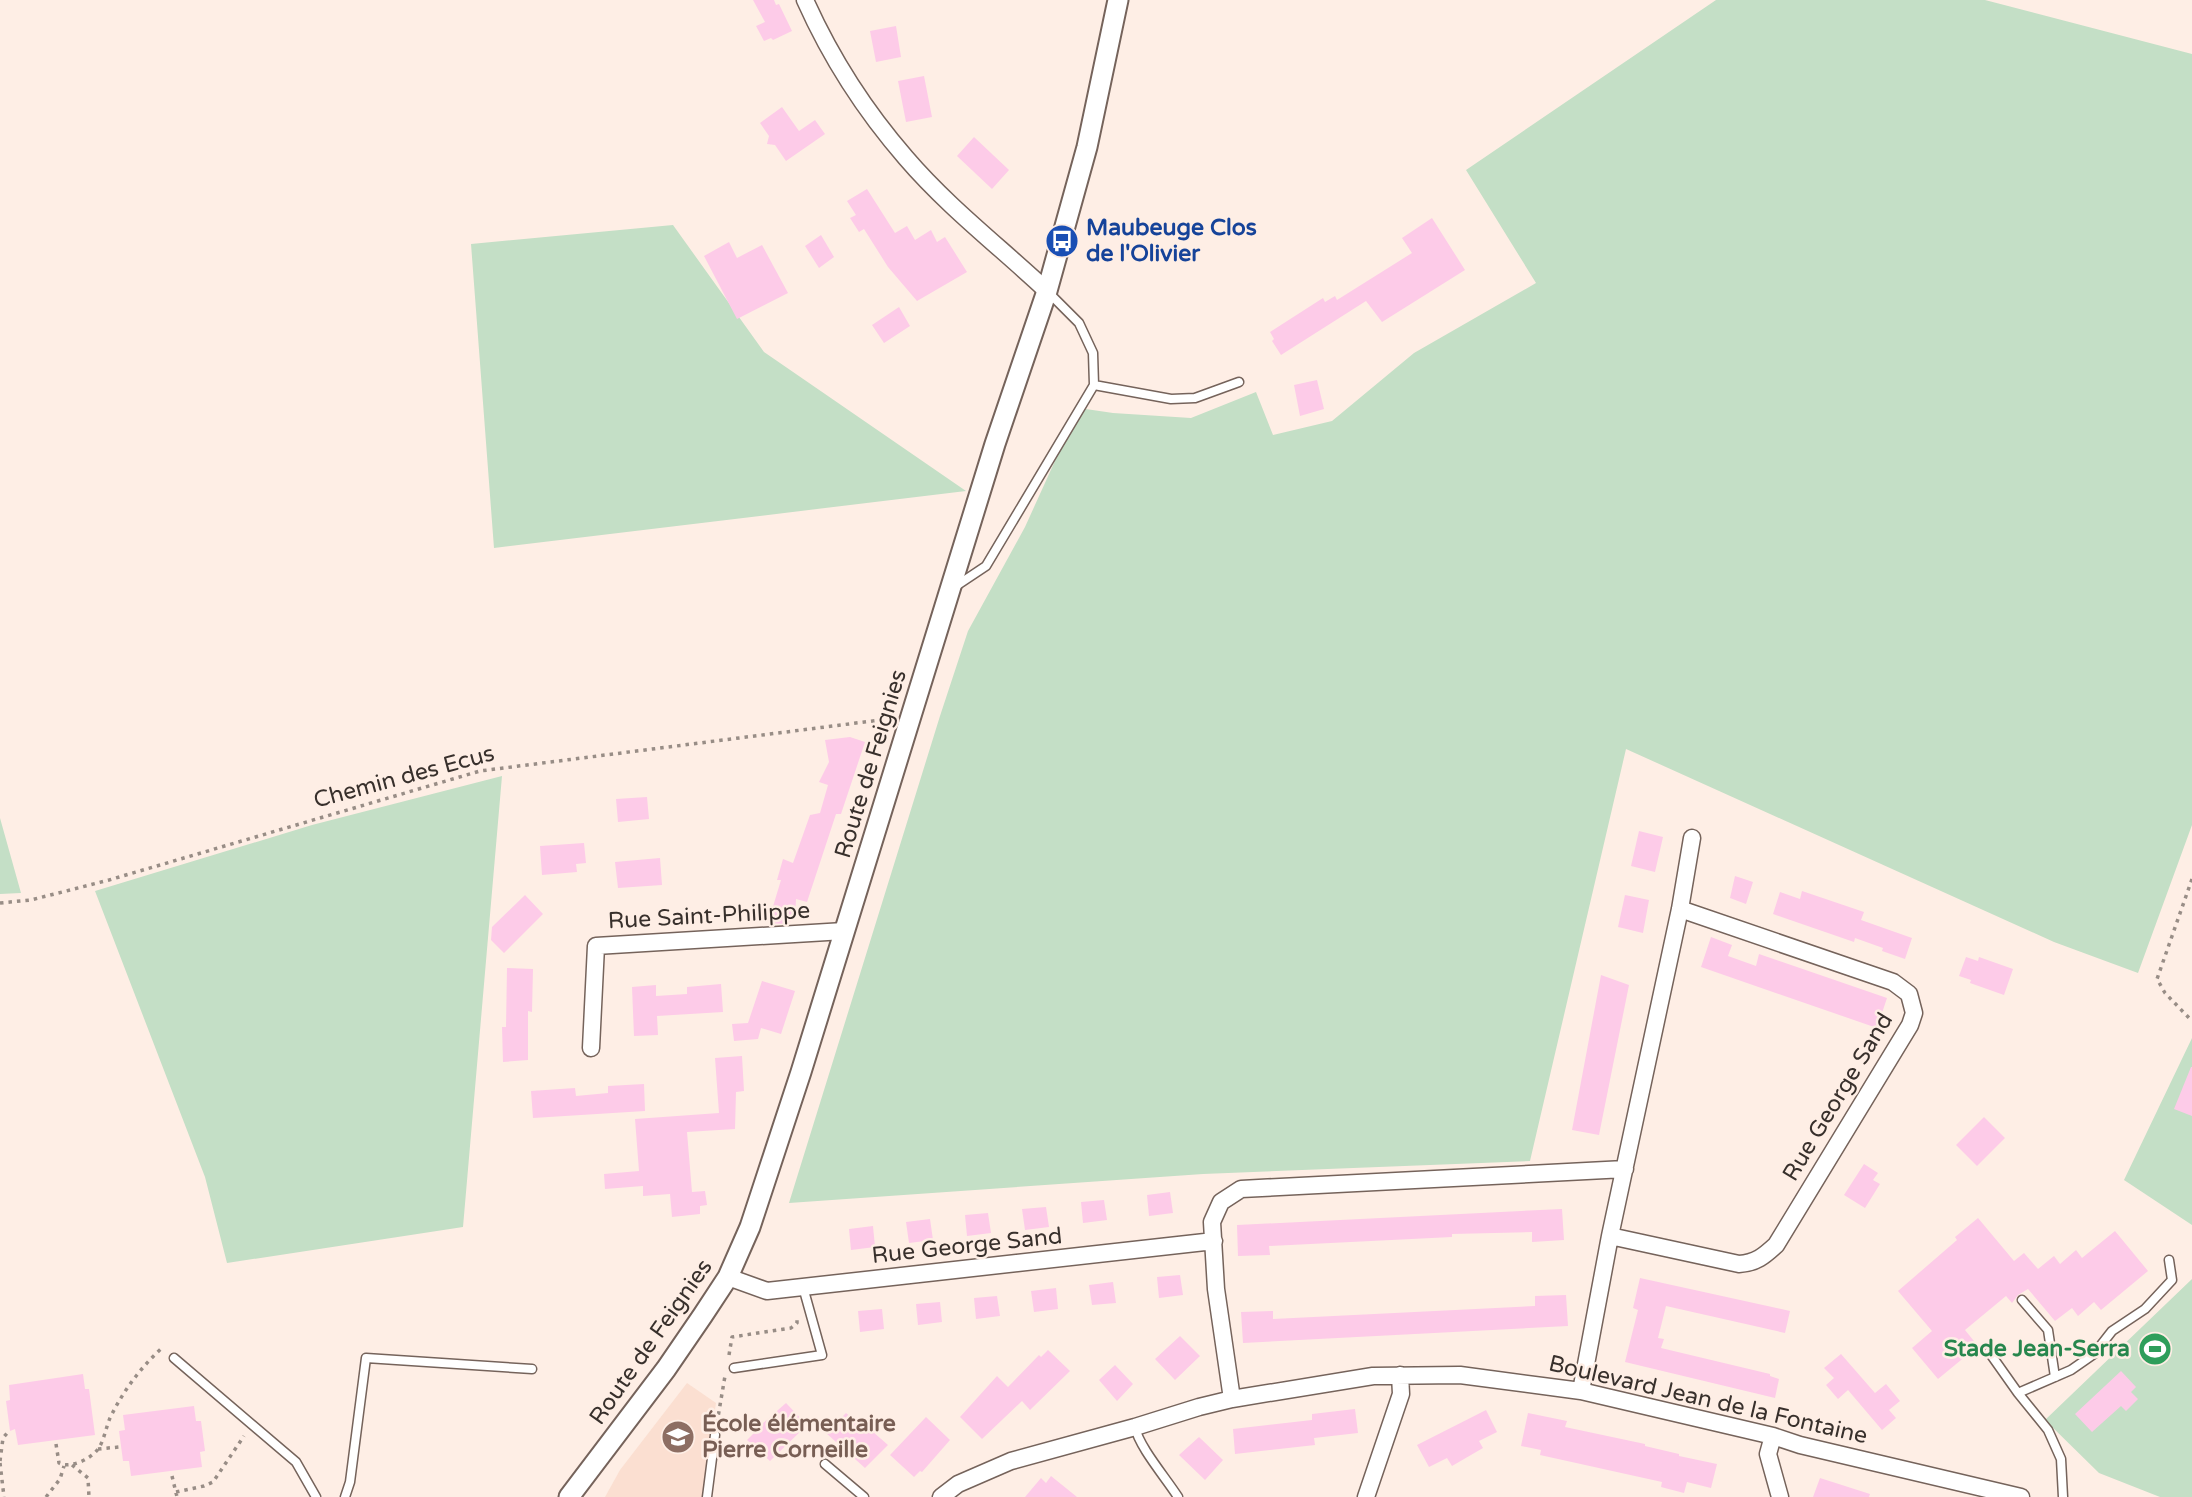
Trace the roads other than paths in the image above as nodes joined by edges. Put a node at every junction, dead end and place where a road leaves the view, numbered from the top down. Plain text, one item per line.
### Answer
1 (805, 0) edge
2 (1118, 0) edge
3 (1047, 291) junction
4 (1239, 382) dead end
5 (1094, 385) junction
6 (951, 589) junction
7 (1692, 838) dead end
8 (1680, 908) junction
9 (844, 931) junction
10 (591, 1048) dead end
11 (1625, 1169) junction
12 (1610, 1237) junction
13 (1214, 1241) junction
14 (2169, 1260) dead end
15 (728, 1277) junction
16 (799, 1288) junction
17 (2022, 1300) dead end
18 (1989, 1352) dead end
19 (174, 1359) dead end
20 (532, 1369) dead end
21 (730, 1369) road end
22 (1400, 1375) junction
23 (2055, 1377) junction
24 (1581, 1391) junction
25 (2018, 1393) junction
26 (1232, 1399) junction
27 (1135, 1427) junction
28 (715, 1435) road end
29 (1773, 1436) junction
30 (825, 1464) dead end
31 (963, 1490) edge
32 (316, 1497) edge
33 (345, 1497) edge
34 (569, 1497) edge
35 (707, 1497) edge
36 (864, 1497) edge
37 (941, 1497) edge
38 (1178, 1497) edge
39 (1366, 1497) edge
40 (1780, 1497) edge
41 (2015, 1497) edge
42 (2063, 1497) edge

1 - 3 street
2 - 3 street, Route de Feignies
3 - 5 lane
3 - 6 street, Route de Feignies
4 - 5 lane
5 - 6 lane
6 - 9 street, Route de Feignies
7 - 8 street
8 - 11 street
8 - 12 street, Rue George Sand
9 - 10 street, Rue Saint-Philippe
9 - 15 street, Route de Feignies
11 - 12 street
11 - 13 street
12 - 24 street
13 - 16 street, Rue George Sand
13 - 26 street
14 - 23 lane
15 - 16 street, Rue George Sand
15 - 34 street, Route de Feignies
16 - 21 lane
17 - 23 lane
18 - 25 lane
19 - 32 lane
20 - 33 lane
22 - 24 street, Boulevard Jean de la Fontaine
22 - 26 street, Boulevard Jean de la Fontaine
22 - 39 street
23 - 25 lane
24 - 29 street, Boulevard Jean de la Fontaine
25 - 42 lane
26 - 27 street, Boulevard Jean de la Fontaine
27 - 31 street, Boulevard Jean de la Fontaine
27 - 38 lane
28 - 35 lane
29 - 40 street
29 - 41 street, Boulevard Jean de la Fontaine
30 - 36 lane
31 - 37 street, Boulevard Jean de la Fontaine

